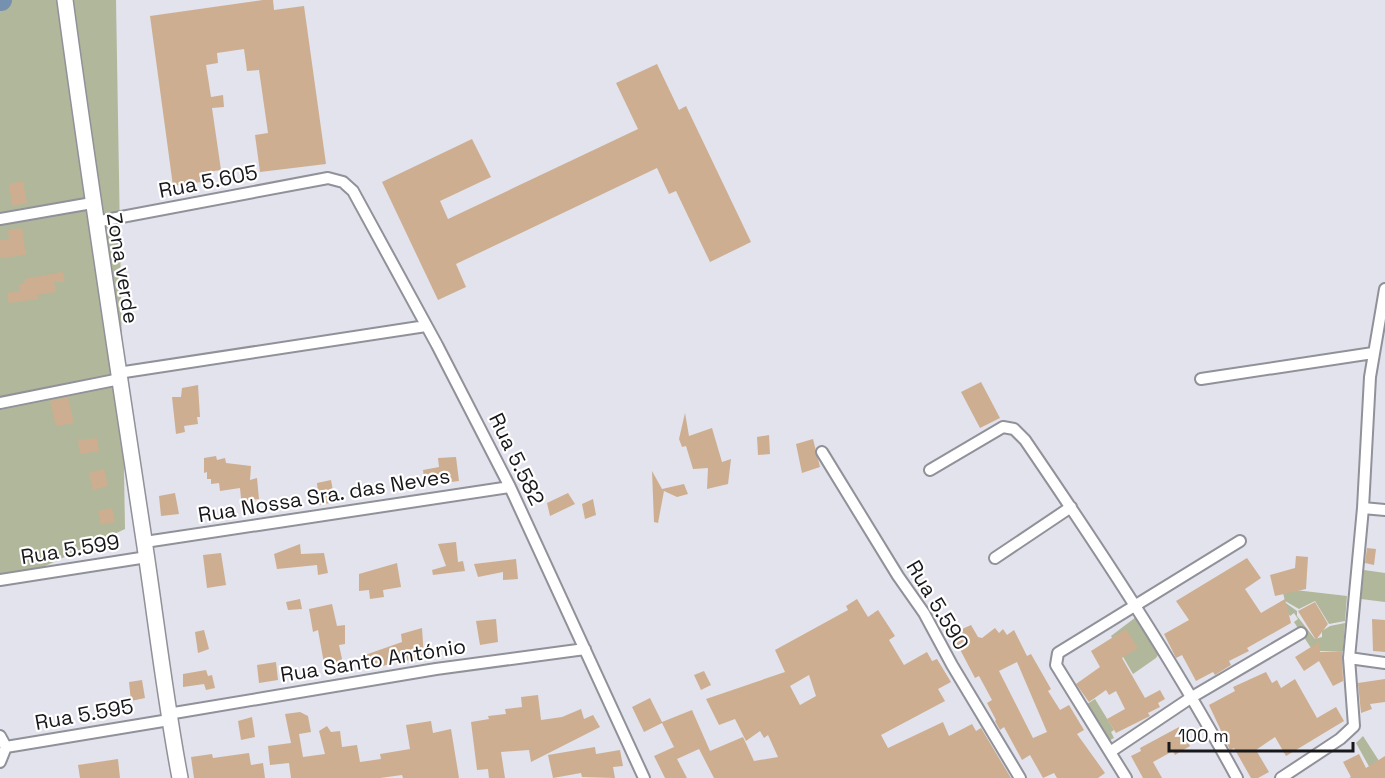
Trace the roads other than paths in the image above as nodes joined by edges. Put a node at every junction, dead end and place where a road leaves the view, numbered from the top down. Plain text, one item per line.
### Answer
1 (65, 0) edge
2 (328, 178) joint
3 (92, 203) junction
4 (0, 219) edge
5 (95, 222) junction
6 (1385, 288) edge
7 (426, 326) junction
8 (1373, 353) junction
9 (119, 376) junction
10 (1201, 379) dead end
11 (0, 403) edge
12 (822, 452) dead end
13 (930, 470) dead end
14 (510, 487) junction
15 (1071, 507) junction
16 (1363, 508) junction
17 (1385, 510) edge
18 (1240, 541) dead end
19 (146, 550) junction
20 (995, 558) dead end
21 (0, 580) edge
22 (1135, 604) junction
23 (1301, 633) dead end
24 (585, 649) junction
25 (1349, 658) junction
26 (1385, 663) edge
27 (1192, 697) junction
28 (168, 717) junction
29 (0, 736) edge
30 (6, 747) junction
31 (1110, 752) junction
32 (0, 762) edge
33 (180, 778) edge
34 (644, 778) edge
35 (1020, 778) edge
36 (1126, 778) edge
37 (1237, 778) edge
38 (1281, 778) edge

1 - 3 street, Zona verde
2 - 5 street, Rua 5.605
2 - 7 street, Rua 5.582
3 - 4 street
3 - 5 street, Zona verde
5 - 9 street, Zona verde
6 - 8 street
7 - 9 street
7 - 14 street, Rua 5.582
8 - 10 street
8 - 16 street
9 - 11 street
9 - 19 street, Zona verde
12 - 35 street, Rua 5.590
13 - 15 street
14 - 19 street, Rua Nossa Sra. das Neves
14 - 24 street, Rua 5.582
15 - 20 street
15 - 22 street
16 - 17 street
16 - 25 street
18 - 22 street
19 - 21 street, Rua 5.599
19 - 28 street, Zona verde
22 - 27 street
22 - 31 street
23 - 27 street
24 - 28 street, Rua Santo António
24 - 34 street, Rua 5.582
25 - 26 street
25 - 38 street
27 - 31 street
27 - 37 street
28 - 30 street, Rua 5.595
28 - 33 street, Zona verde
29 - 30 street
30 - 32 street
31 - 36 street

